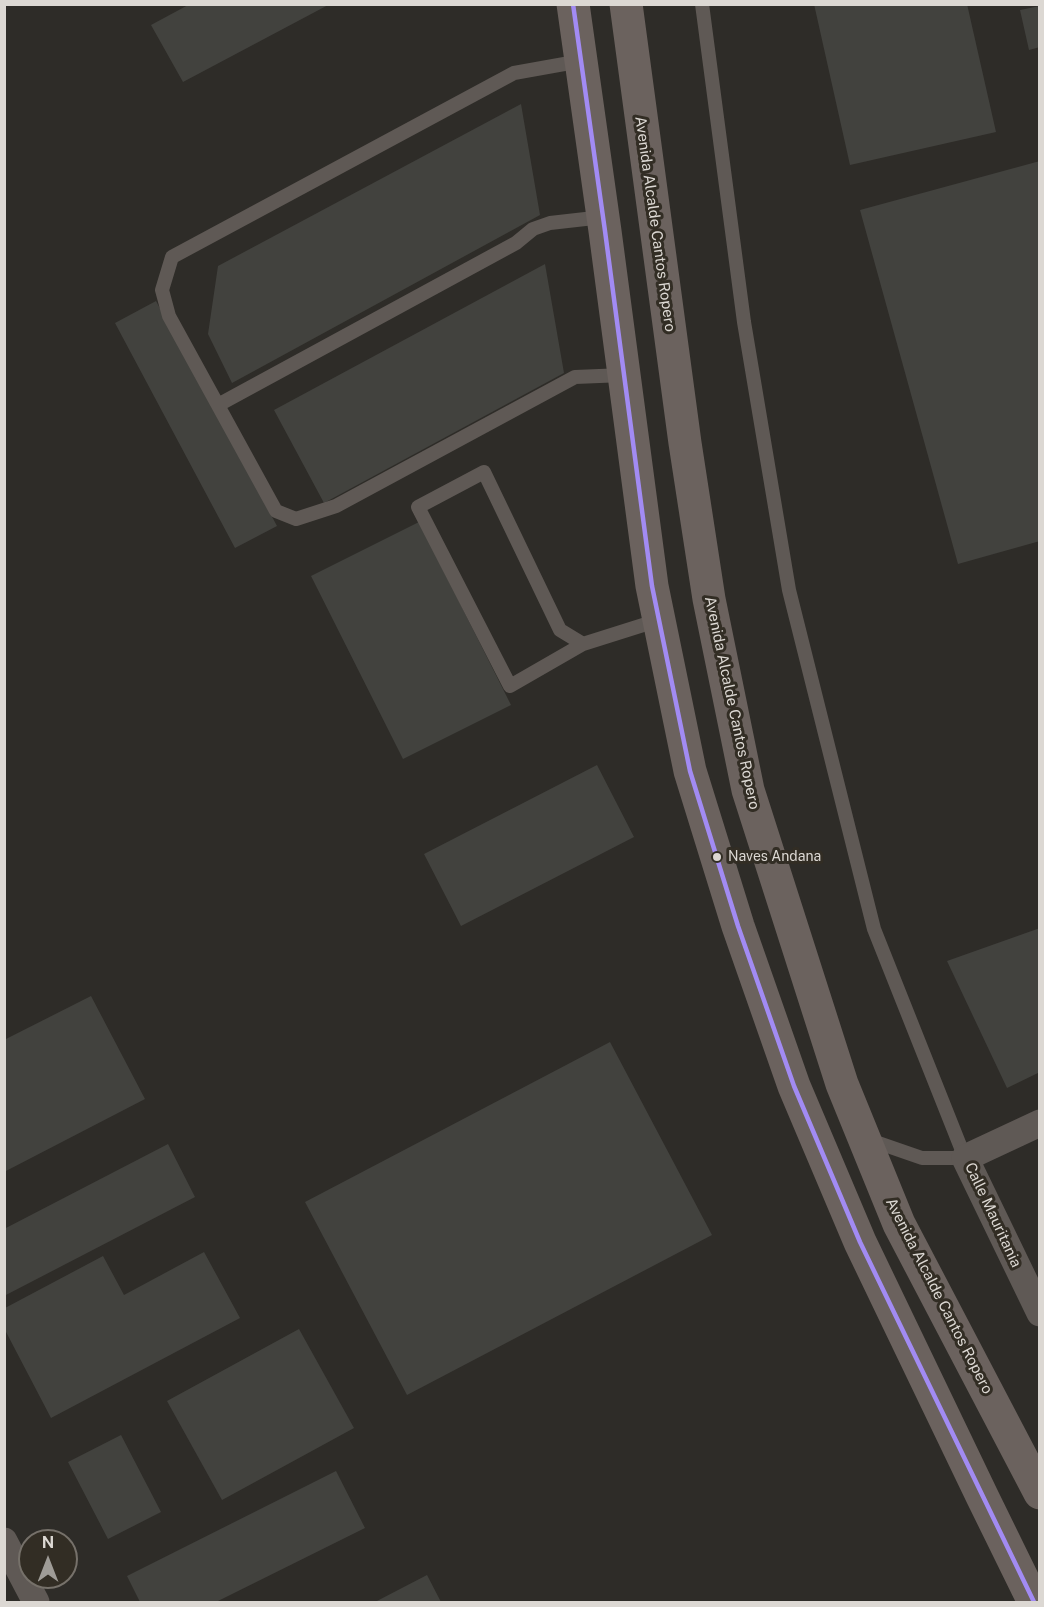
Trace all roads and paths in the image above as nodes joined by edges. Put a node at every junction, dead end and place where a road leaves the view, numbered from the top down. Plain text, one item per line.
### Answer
1 (573, 4) edge
2 (626, 4) edge
3 (702, 4) edge
4 (581, 61) junction
5 (603, 217) junction
6 (624, 375) junction
7 (218, 405) junction
8 (660, 620) junction
9 (583, 644) junction
10 (1040, 1123) edge
11 (865, 1139) junction
12 (965, 1158) junction
13 (1040, 1313) edge
14 (1040, 1493) edge
15 (4, 1541) edge
16 (36, 1602) edge
17 (1034, 1602) edge

1 - 4 main road
2 - 11 main road, Avenida Alcalde Cantos Ropero
3 - 12 lane
4 - 5 main road
4 - 7 lane
5 - 6 main road
5 - 7 lane
6 - 7 lane
6 - 8 main road
8 - 9 lane
8 - 17 main road
9 - 9 lane
10 - 12 street, Calle Mauritania
11 - 12 lane
11 - 14 main road, Avenida Alcalde Cantos Ropero
12 - 13 street, Calle Mauritania
15 - 16 street

